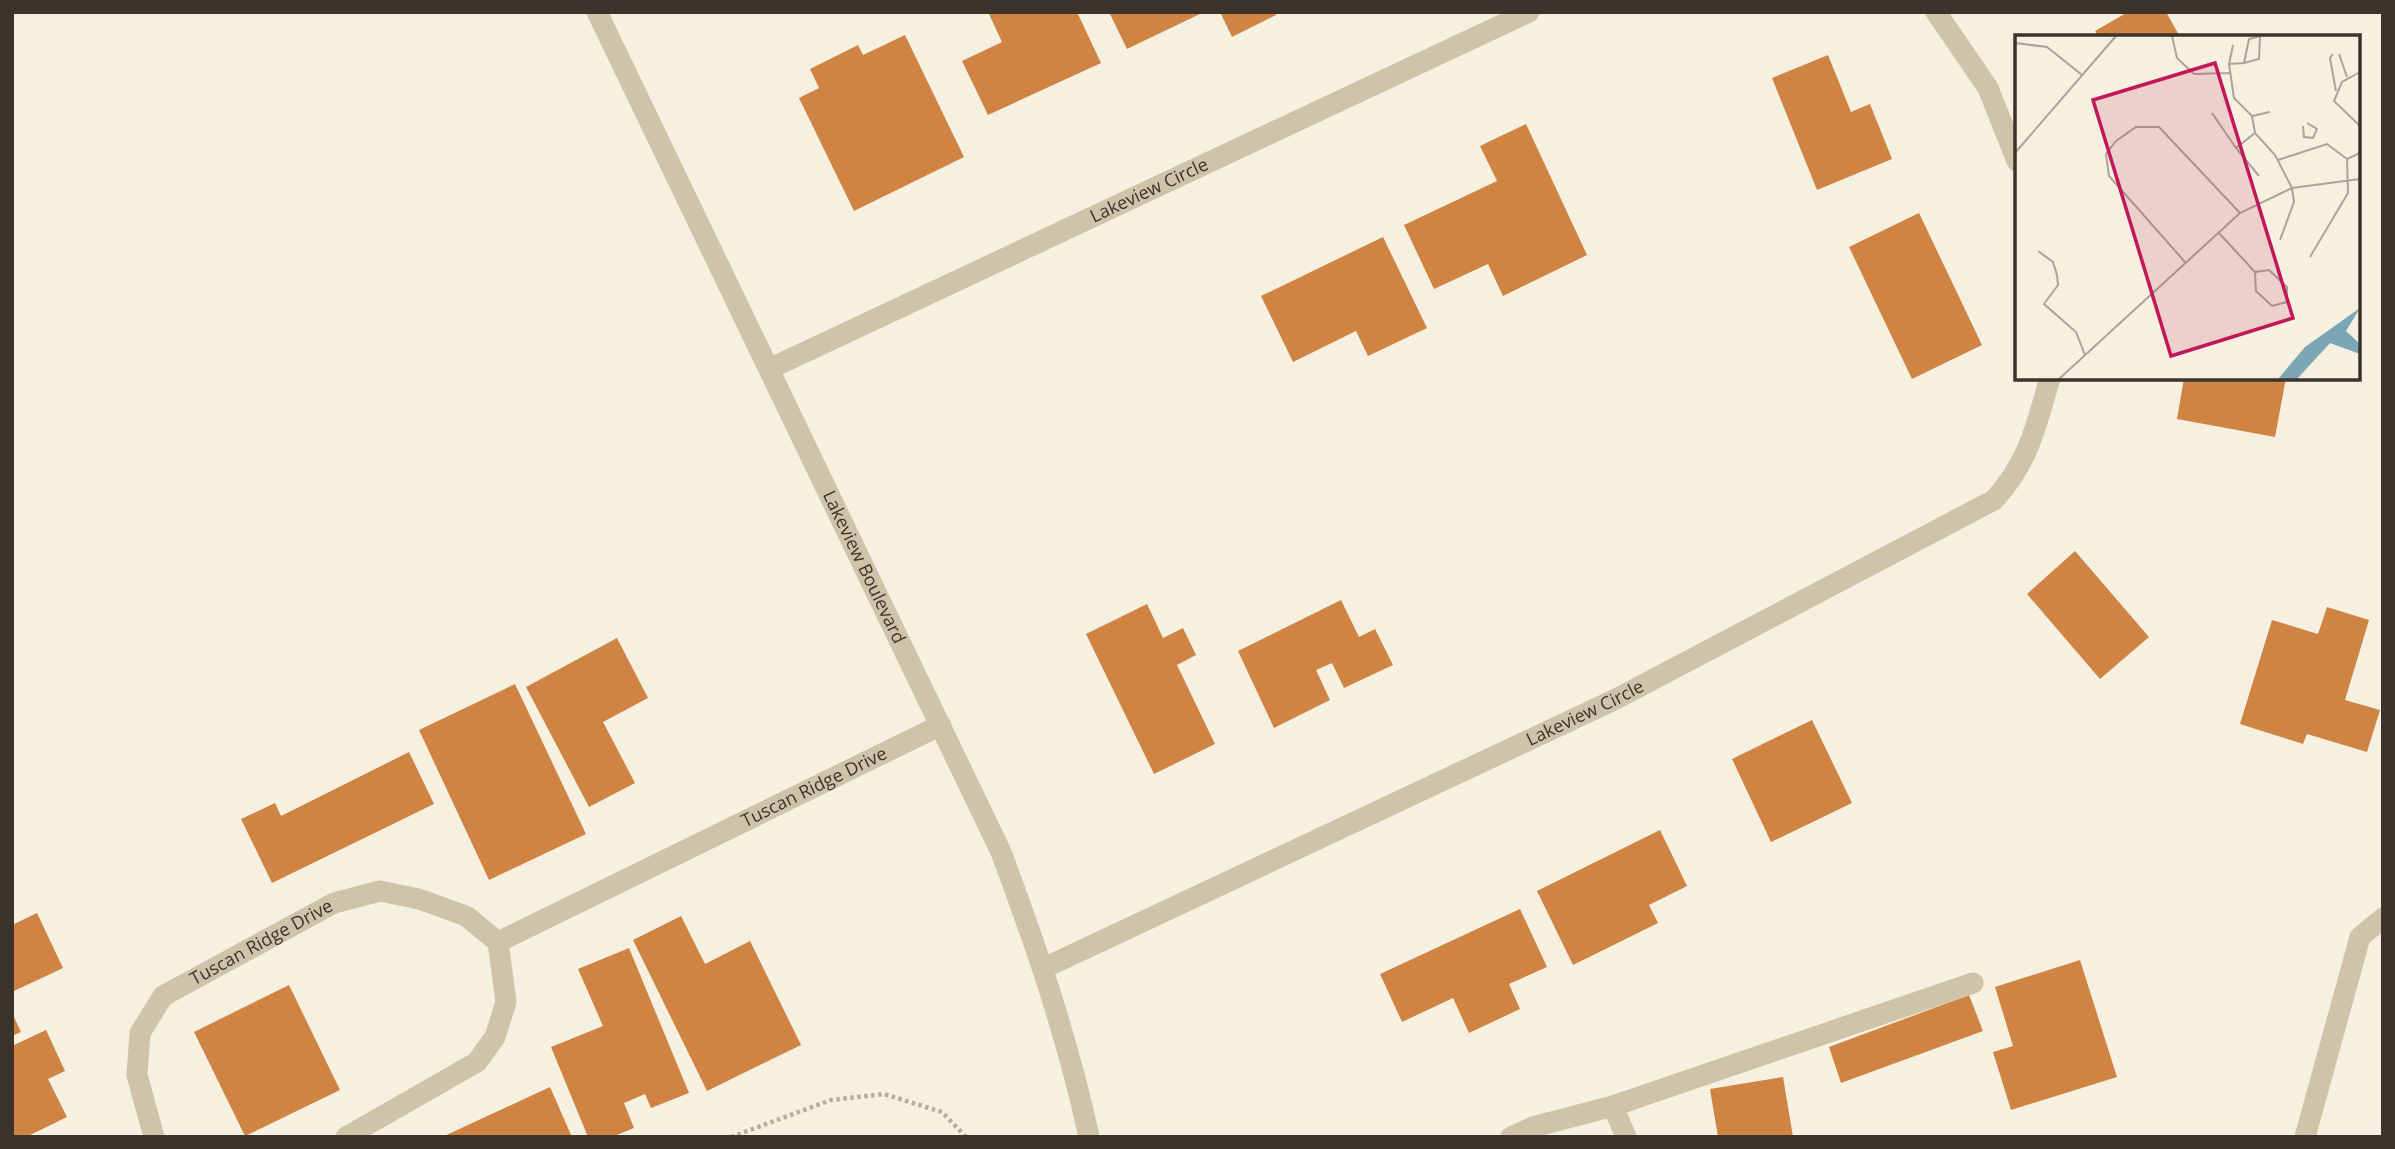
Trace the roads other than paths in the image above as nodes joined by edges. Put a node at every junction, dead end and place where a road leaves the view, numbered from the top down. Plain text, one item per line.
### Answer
1 (597, 12) edge
2 (1529, 12) edge
3 (1936, 12) edge
4 (2015, 156) edge
5 (769, 369) junction
6 (2049, 380) edge
7 (940, 724) junction
8 (2383, 918) edge
9 (498, 942) junction
10 (1044, 968) junction
11 (1973, 983) dead end
12 (1613, 1106) junction
13 (154, 1137) edge
14 (346, 1137) edge
15 (1089, 1137) edge
16 (1511, 1137) edge
17 (1626, 1137) edge
18 (2305, 1137) edge

1 - 5 street, Lakeview Boulevard
2 - 5 street, Lakeview Circle
3 - 4 street
5 - 7 street, Lakeview Boulevard
6 - 10 street, Lakeview Circle
7 - 9 street, Tuscan Ridge Drive
7 - 10 street, Lakeview Boulevard
8 - 18 street
9 - 13 street, Tuscan Ridge Drive
9 - 14 street
10 - 15 street, Lakeview Boulevard
11 - 12 street
12 - 16 street
12 - 17 street

